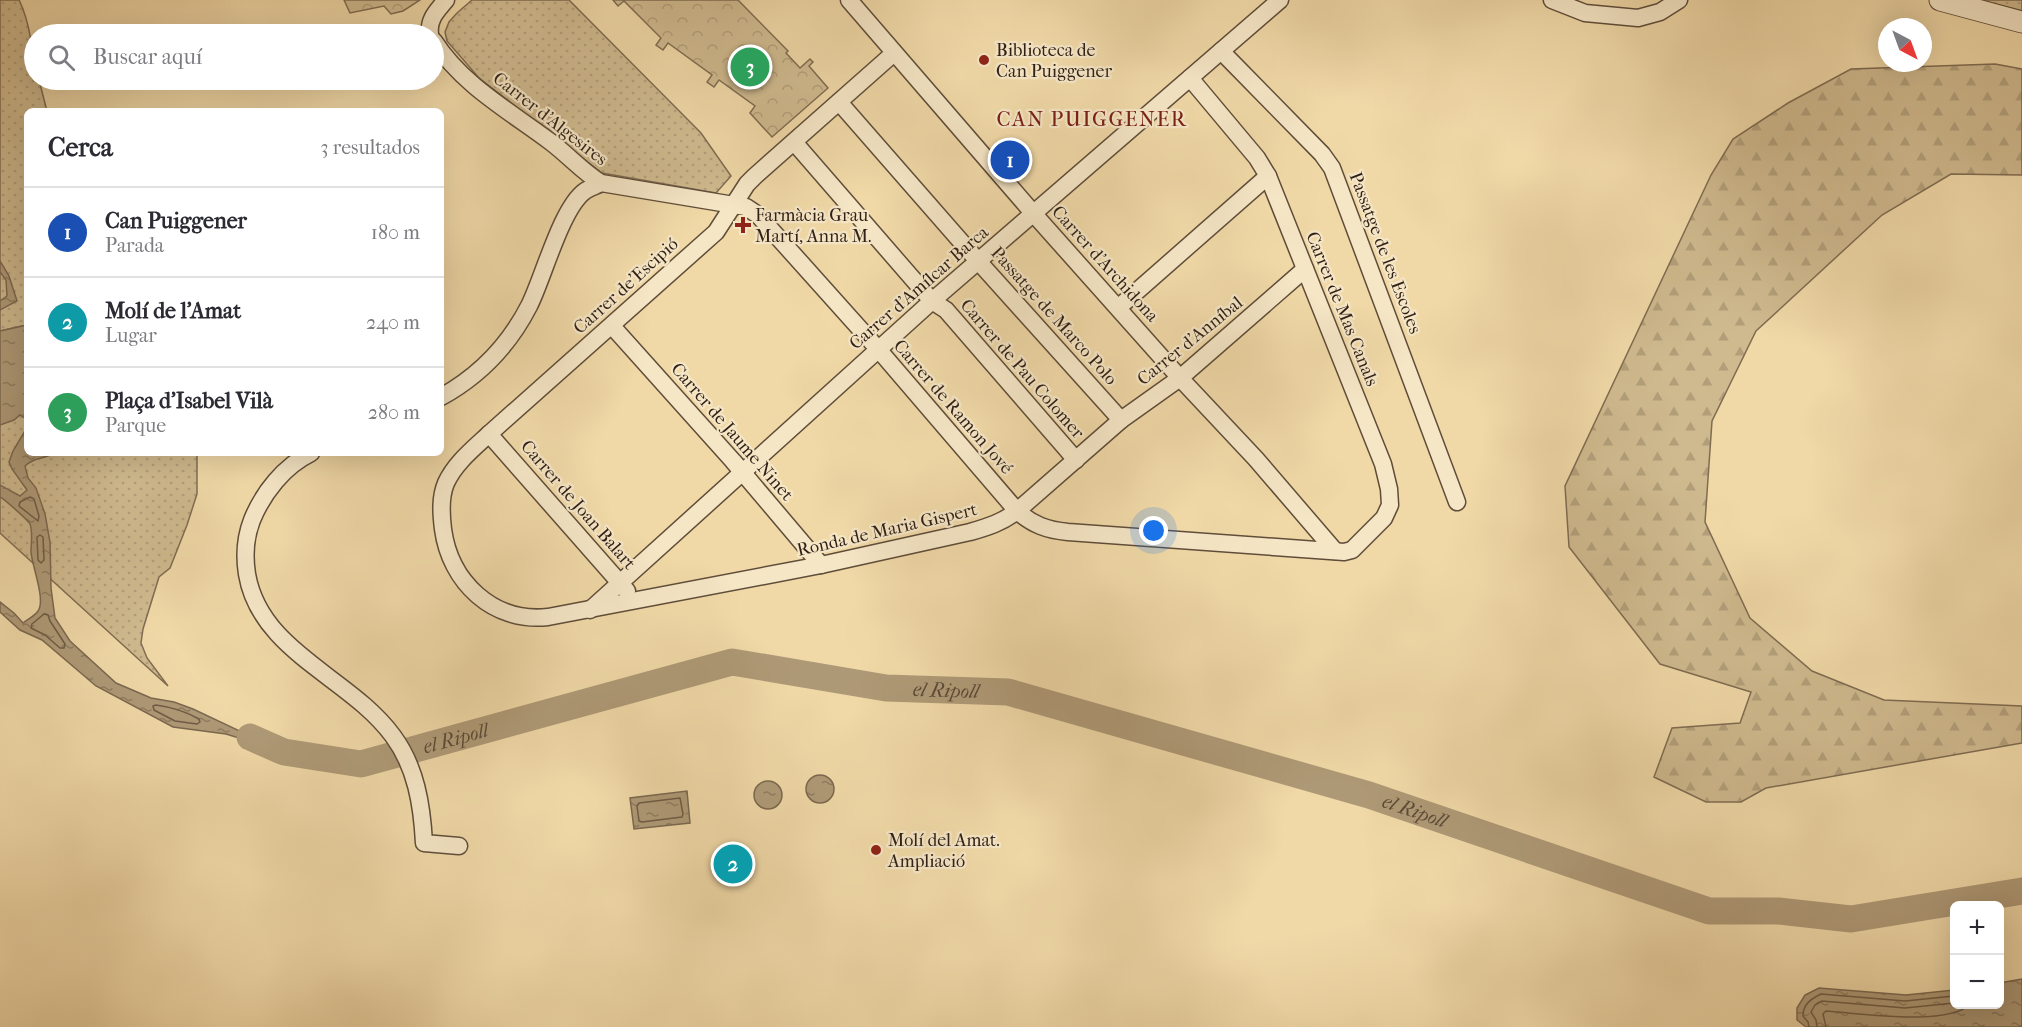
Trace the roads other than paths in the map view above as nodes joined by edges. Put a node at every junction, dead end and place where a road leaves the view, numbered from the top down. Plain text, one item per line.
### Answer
1 (446, 0) edge
2 (849, 0) edge
3 (1280, 0) edge
4 (1552, 0) edge
5 (1659, 0) edge
6 (1679, 0) edge
7 (1940, 0) edge
8 (1629, 16) junction
9 (2022, 22) edge
10 (432, 24) edge
11 (1221, 51) junction
12 (894, 53) junction
13 (444, 54) edge
14 (1190, 78) junction
15 (839, 102) junction
16 (794, 142) junction
17 (1268, 176) junction
18 (601, 183) junction
19 (733, 205) junction
20 (1033, 213) junction
21 (978, 261) junction
22 (1305, 269) junction
23 (932, 301) junction
24 (1119, 307) junction
25 (612, 326) junction
26 (878, 350) junction
27 (1180, 378) junction
28 (444, 395) edge
29 (1121, 420) junction
30 (489, 434) junction
31 (306, 456) edge
32 (1076, 460) junction
33 (743, 472) junction
34 (1457, 502) dead end
35 (1017, 511) junction
36 (1335, 551) junction
37 (821, 565) junction
38 (457, 571) joint
39 (620, 583) junction
40 (636, 601) junction
41 (590, 610) junction
42 (459, 846) dead end

1 - 10 street
2 - 12 street, Carrer d'Archidona
3 - 11 street, Carrer d'Amílcar Barca
4 - 8 street
5 - 8 street
6 - 8 street
7 - 9 street
11 - 14 street, Carrer d'Amílcar Barca
11 - 34 street, Passatge de les Escoles
12 - 15 street, Carrer de'Escipió
12 - 20 street, Carrer d'Archidona
13 - 18 street, Carrer d'Algesires
14 - 17 street, Carrer de Mas Canals
14 - 20 street, Carrer d'Amílcar Barca
15 - 16 street, Carrer de'Escipió
15 - 21 street, Passatge de Marco Polo
16 - 19 street, Carrer de'Escipió
16 - 23 street, Carrer de Pau Colomer
17 - 22 street, Carrer de Mas Canals
17 - 24 street
18 - 19 street, Carrer d'Algesires
18 - 28 street
19 - 25 street, Carrer de'Escipió
19 - 26 street, Carrer de Ramon Jové
20 - 21 street, Carrer d'Amílcar Barca
20 - 24 street, Carrer d'Archidona
21 - 23 street, Carrer d'Amílcar Barca
21 - 29 street, Passatge de Marco Polo
22 - 27 street, Carrer d'Anníbal
22 - 36 street, Carrer de Mas Canals
23 - 26 street, Carrer d'Amílcar Barca
23 - 32 street, Carrer de Pau Colomer
24 - 27 street, Carrer d'Archidona
25 - 30 street, Carrer de'Escipió
25 - 33 street, Carrer de Jaume Ninet
26 - 33 street, Carrer d'Amílcar Barca
26 - 35 street, Carrer de Ramon Jové
27 - 29 street, Carrer d'Anníbal
27 - 36 street, Carrer d'Archidona
29 - 32 street, Carrer d'Anníbal
30 - 38 street, Carrer de'Escipió
30 - 39 street, Carrer de Joan Balart
31 - 42 street
32 - 35 street, Carrer d'Anníbal
33 - 37 street, Carrer de Jaume Ninet
33 - 39 street, Carrer d'Amílcar Barca
35 - 36 street
35 - 37 street, Ronda de Maria Gispert
37 - 40 street, Ronda de Maria Gispert
38 - 41 street, Ronda de Maria Gispert
39 - 40 street, Carrer de Joan Balart
39 - 41 street, Carrer d'Amílcar Barca
40 - 41 street, Ronda de Maria Gispert

